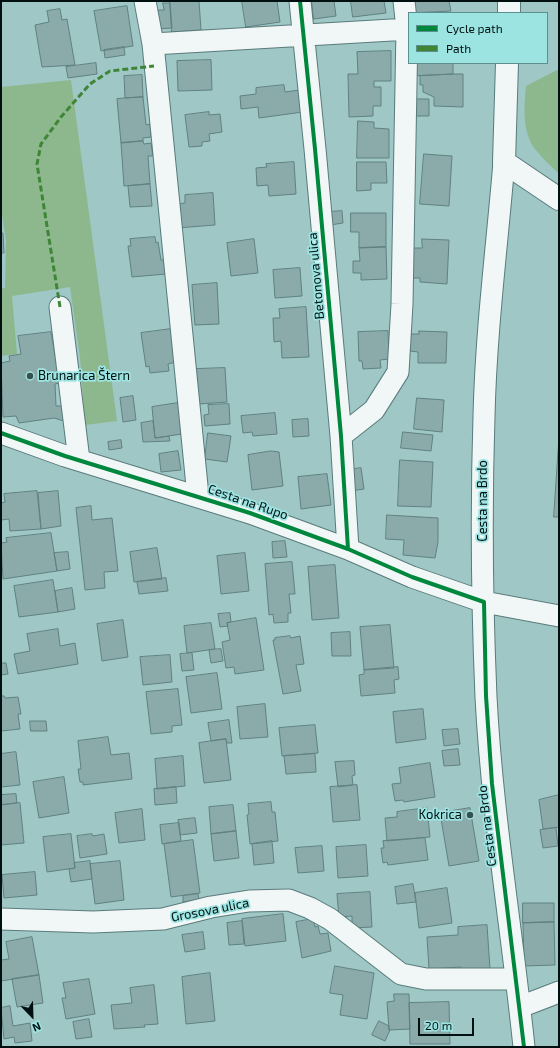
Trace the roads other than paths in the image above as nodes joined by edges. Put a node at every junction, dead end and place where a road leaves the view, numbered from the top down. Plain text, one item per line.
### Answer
1 (145, 1) edge
2 (300, 1) edge
3 (404, 1) edge
4 (509, 1) edge
5 (509, 12) edge
6 (408, 29) edge
7 (305, 35) junction
8 (153, 44) junction
9 (507, 64) edge
10 (504, 162) junction
11 (559, 199) edge
12 (60, 307) dead end
13 (1, 434) edge
14 (341, 436) junction
15 (79, 460) junction
16 (198, 496) junction
17 (348, 549) junction
18 (484, 602) junction
19 (559, 616) edge
20 (1, 919) edge
21 (515, 979) junction
22 (559, 992) edge
23 (520, 1007) junction
24 (524, 1047) edge

1 - 8 street
2 - 7 street, Betonova ulica
3 - 6 street
4 - 5 main road
6 - 7 street
6 - 14 street
7 - 8 street
7 - 14 street, Betonova ulica
8 - 16 street
9 - 10 main road
10 - 11 main road
10 - 18 street, Cesta na Brdo
12 - 15 street
13 - 15 street, Cesta na Rupo
14 - 17 street, Betonova ulica
15 - 16 street, Cesta na Rupo
16 - 17 street, Cesta na Rupo
17 - 18 street, Cesta na Rupo
18 - 19 street, Cesta na Rupo
18 - 21 street, Cesta na Brdo
20 - 21 street, Grosova ulica
21 - 23 street, Cesta na Brdo
22 - 23 street
23 - 24 street, Cesta na Brdo

